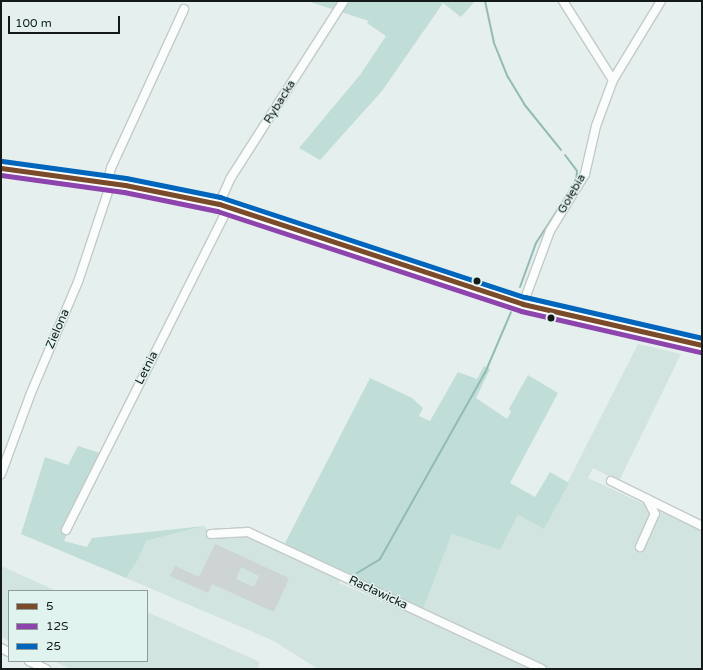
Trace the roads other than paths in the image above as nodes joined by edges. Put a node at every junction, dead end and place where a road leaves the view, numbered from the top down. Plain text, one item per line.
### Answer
1 (344, 1) edge
2 (563, 1) edge
3 (661, 1) edge
4 (184, 9) dead end
5 (613, 80) junction
6 (1, 168) edge
7 (109, 183) junction
8 (224, 205) junction
9 (523, 304) junction
10 (701, 342) edge
11 (1, 474) edge
12 (611, 481) dead end
13 (647, 499) junction
14 (702, 526) edge
15 (66, 530) dead end
16 (211, 534) dead end
17 (640, 547) dead end
18 (31, 662) edge
19 (46, 669) edge
20 (542, 669) edge

1 - 8 street, Rybacka
2 - 5 street
3 - 5 street, Gołębia
4 - 7 street, Zielona
5 - 9 street, Gołębia
6 - 7 street
7 - 8 street
7 - 11 street, Zielona
8 - 9 street
8 - 15 street, Letnia
9 - 10 street
12 - 13 street
13 - 14 street
13 - 17 street
16 - 20 street, Racławicka
18 - 19 street

